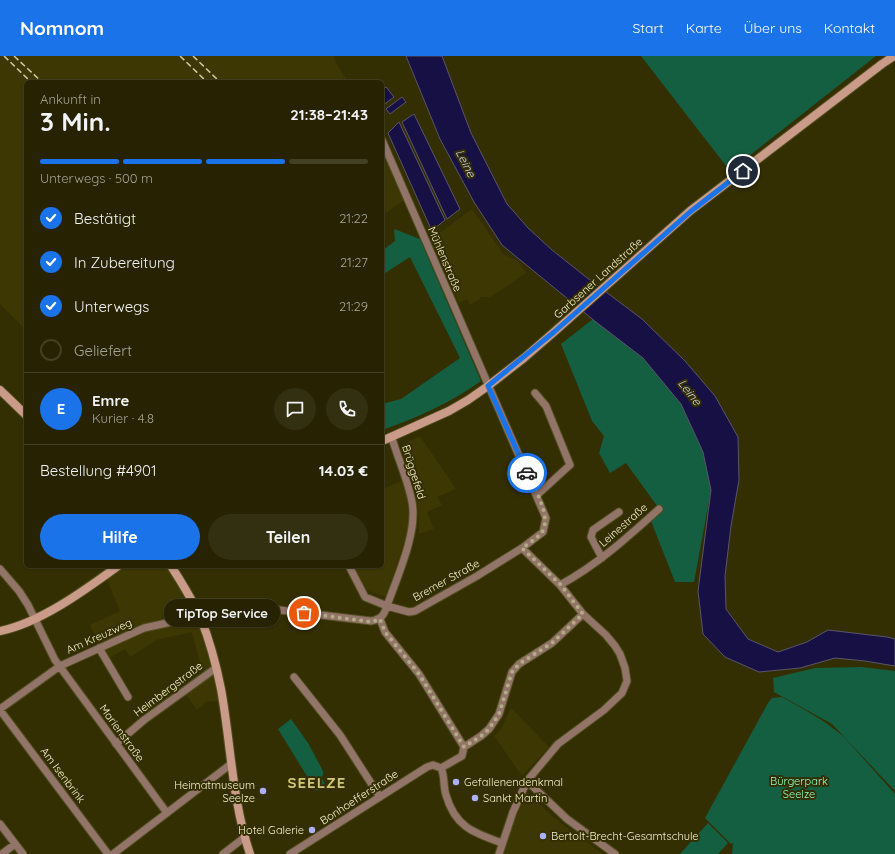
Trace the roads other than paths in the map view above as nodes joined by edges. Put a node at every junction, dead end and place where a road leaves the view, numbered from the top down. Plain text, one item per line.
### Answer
1 (894, 56) edge
2 (384, 145) edge
3 (488, 386) junction
4 (0, 390) edge
5 (535, 393) dead end
6 (24, 413) edge
7 (392, 438) junction
8 (384, 440) edge
9 (537, 495) junction
10 (659, 508) dead end
11 (619, 512) dead end
12 (522, 548) junction
13 (602, 558) junction
14 (115, 568) edge
15 (172, 568) edge
16 (350, 568) edge
17 (0, 569) edge
18 (560, 584) junction
19 (387, 606) junction
20 (583, 614) junction
21 (35, 618) junction
22 (200, 618) junction
23 (380, 619) junction
24 (0, 631) edge
25 (99, 648) junction
26 (60, 666) junction
27 (216, 668) junction
28 (294, 677) dead end
29 (128, 697) dead end
30 (0, 709) edge
31 (116, 744) junction
32 (464, 747) junction
33 (231, 764) junction
34 (441, 768) junction
35 (527, 781) junction
36 (380, 797) junction
37 (167, 813) junction
38 (0, 824) edge
39 (245, 838) junction
40 (502, 843) junction
41 (15, 844) junction
42 (2, 854) edge
43 (23, 854) edge
44 (108, 854) edge
45 (113, 854) edge
46 (224, 854) edge
47 (250, 854) edge
48 (290, 854) edge
49 (498, 854) edge
50 (615, 854) edge

1 - 3 main road, Garbsener Landstraße
2 - 3 street, Mühlenstraße
3 - 7 main road, Garbsener Landstraße
3 - 9 street, Bremer Straße
4 - 6 main road
5 - 9 street
7 - 8 main road, Garbsener Landstraße
7 - 19 street, Brüggefeld
9 - 12 street, Bremer Straße
10 - 13 street, Leinestraße
11 - 13 street, Leinestraße
12 - 18 street
12 - 19 street, Bremer Straße
13 - 18 street, Leinestraße
14 - 21 main road
15 - 22 main road
16 - 19 street, Bremer Straße
17 - 21 street, Am Kreuzweg
18 - 20 street
19 - 23 street
20 - 32 street
20 - 35 street
21 - 24 main road
21 - 26 street, Am Kreuzweg
22 - 23 street
22 - 25 street, Am Kreuzweg
22 - 27 main road
23 - 32 street
25 - 26 street, Am Kreuzweg
25 - 29 street
26 - 30 street
26 - 31 street, Marienstraße
27 - 31 street, Heimbergstraße
27 - 33 main road
28 - 36 street
30 - 44 street, Am Isenbrink
31 - 37 street, Marienstraße
32 - 34 street
33 - 37 street
33 - 39 main road
34 - 36 street, Bonhoefferstraße
34 - 40 street
35 - 40 street
35 - 50 street
36 - 48 street, Bonhoefferstraße
37 - 45 street
38 - 41 street
39 - 46 street
39 - 47 main road
40 - 49 street
41 - 42 street
41 - 43 street

